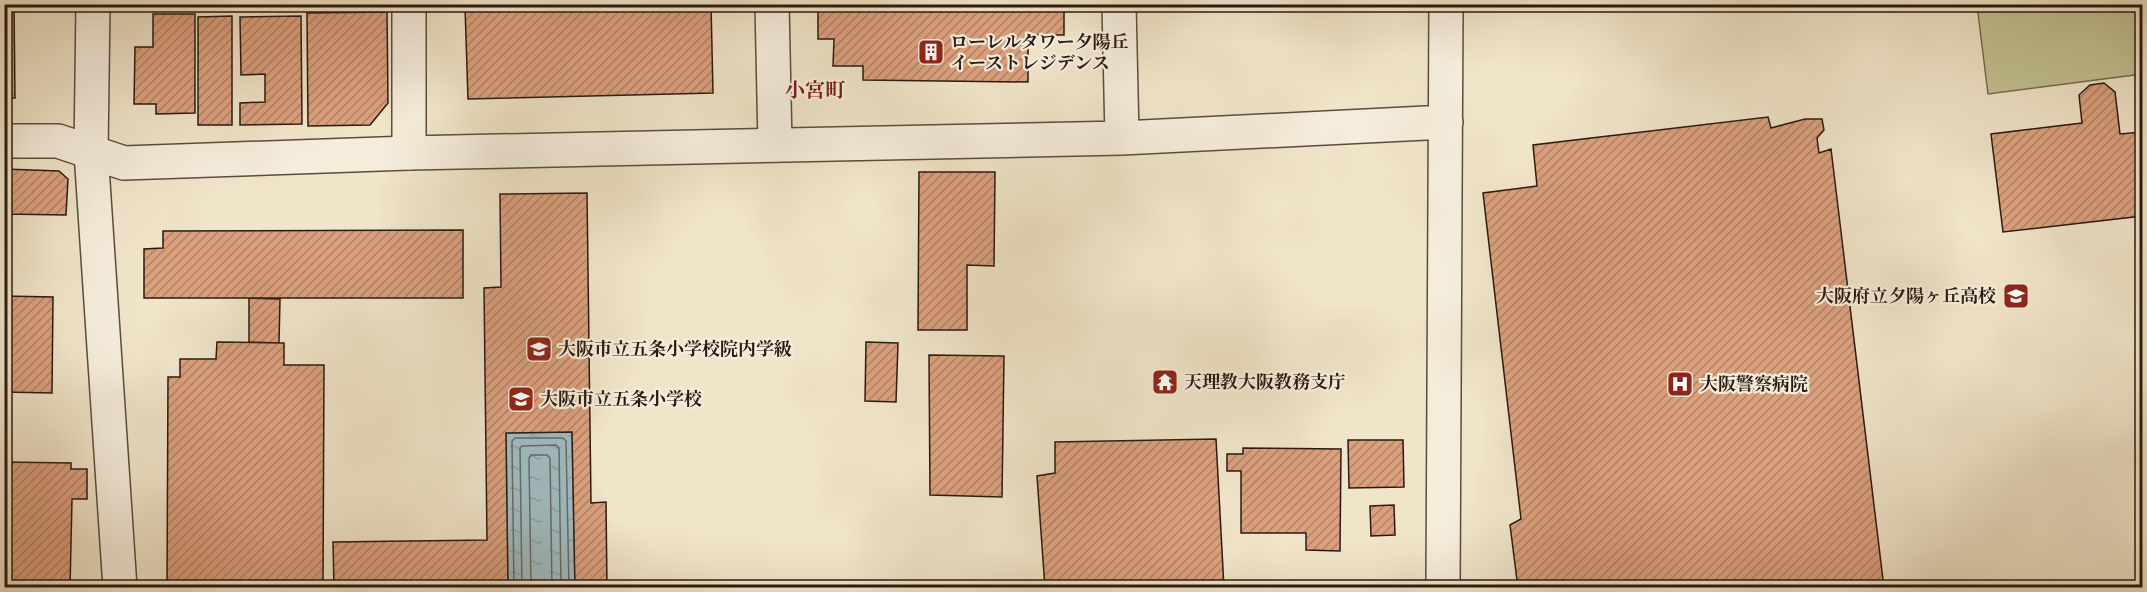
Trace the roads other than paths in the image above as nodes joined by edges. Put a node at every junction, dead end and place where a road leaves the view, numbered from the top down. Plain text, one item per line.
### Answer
1 (93, 4) edge
2 (409, 4) edge
3 (772, 4) edge
4 (1119, 4) edge
5 (1446, 4) edge
6 (1446, 122) junction
7 (1122, 138) junction
8 (4, 141) edge
9 (775, 145) junction
10 (91, 152) junction
11 (409, 153) junction
12 (120, 588) edge
13 (1443, 588) edge

1 - 10 street
2 - 11 street
3 - 9 street
4 - 7 street
5 - 6 street
6 - 7 street
6 - 13 street
7 - 9 street
8 - 10 street
9 - 11 street
10 - 11 street
10 - 12 street

